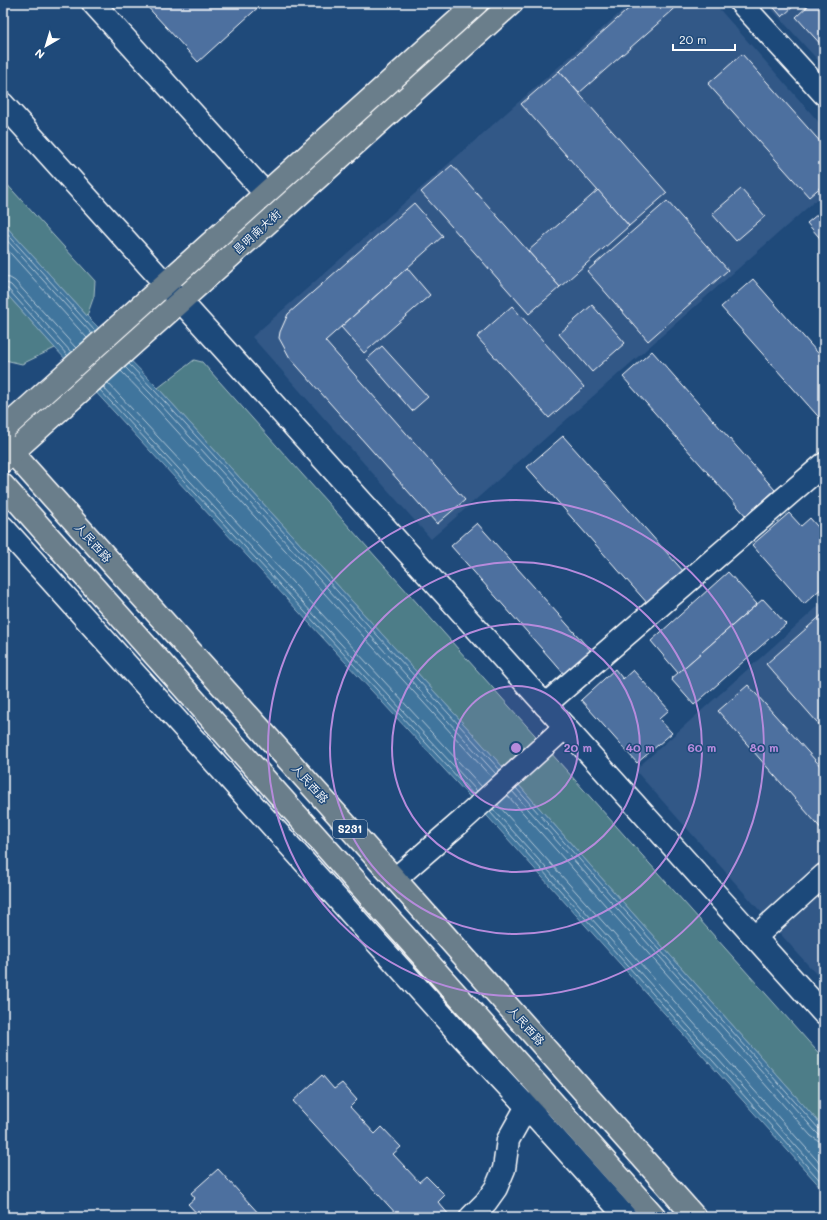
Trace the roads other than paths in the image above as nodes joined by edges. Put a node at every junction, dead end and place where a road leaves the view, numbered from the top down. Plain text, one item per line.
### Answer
1 (93, 3) edge
2 (477, 3) edge
3 (512, 3) edge
4 (741, 3) edge
5 (824, 94) edge
6 (3, 104) edge
7 (265, 193) junction
8 (165, 284) junction
9 (181, 301) junction
10 (3, 430) edge
11 (6, 452) edge
12 (824, 464) edge
13 (3, 485) edge
14 (3, 527) edge
15 (545, 705) junction
16 (565, 727) junction
17 (824, 875) edge
18 (395, 879) junction
19 (755, 937) junction
20 (824, 1014) edge
21 (545, 1094) junction
22 (529, 1109) junction
23 (471, 1217) edge
24 (626, 1217) edge
25 (655, 1217) edge
26 (695, 1217) edge

1 - 7 street
2 - 7 main road, 昌明南大街
3 - 9 main road, 昌明南大街
4 - 5 street
6 - 8 street
7 - 8 main road, 昌明南大街
8 - 9 street
8 - 10 main road, 昌明南大街
9 - 11 main road, 昌明南大街
9 - 15 street
11 - 18 main road, 人民西路 / S231
12 - 15 street
13 - 21 main road, S231
14 - 22 street
15 - 16 street
16 - 18 street
16 - 19 street
17 - 19 street
18 - 26 main road, 人民西路 / S231
19 - 20 street
21 - 22 street
21 - 25 main road, S231
22 - 23 street
22 - 24 street

